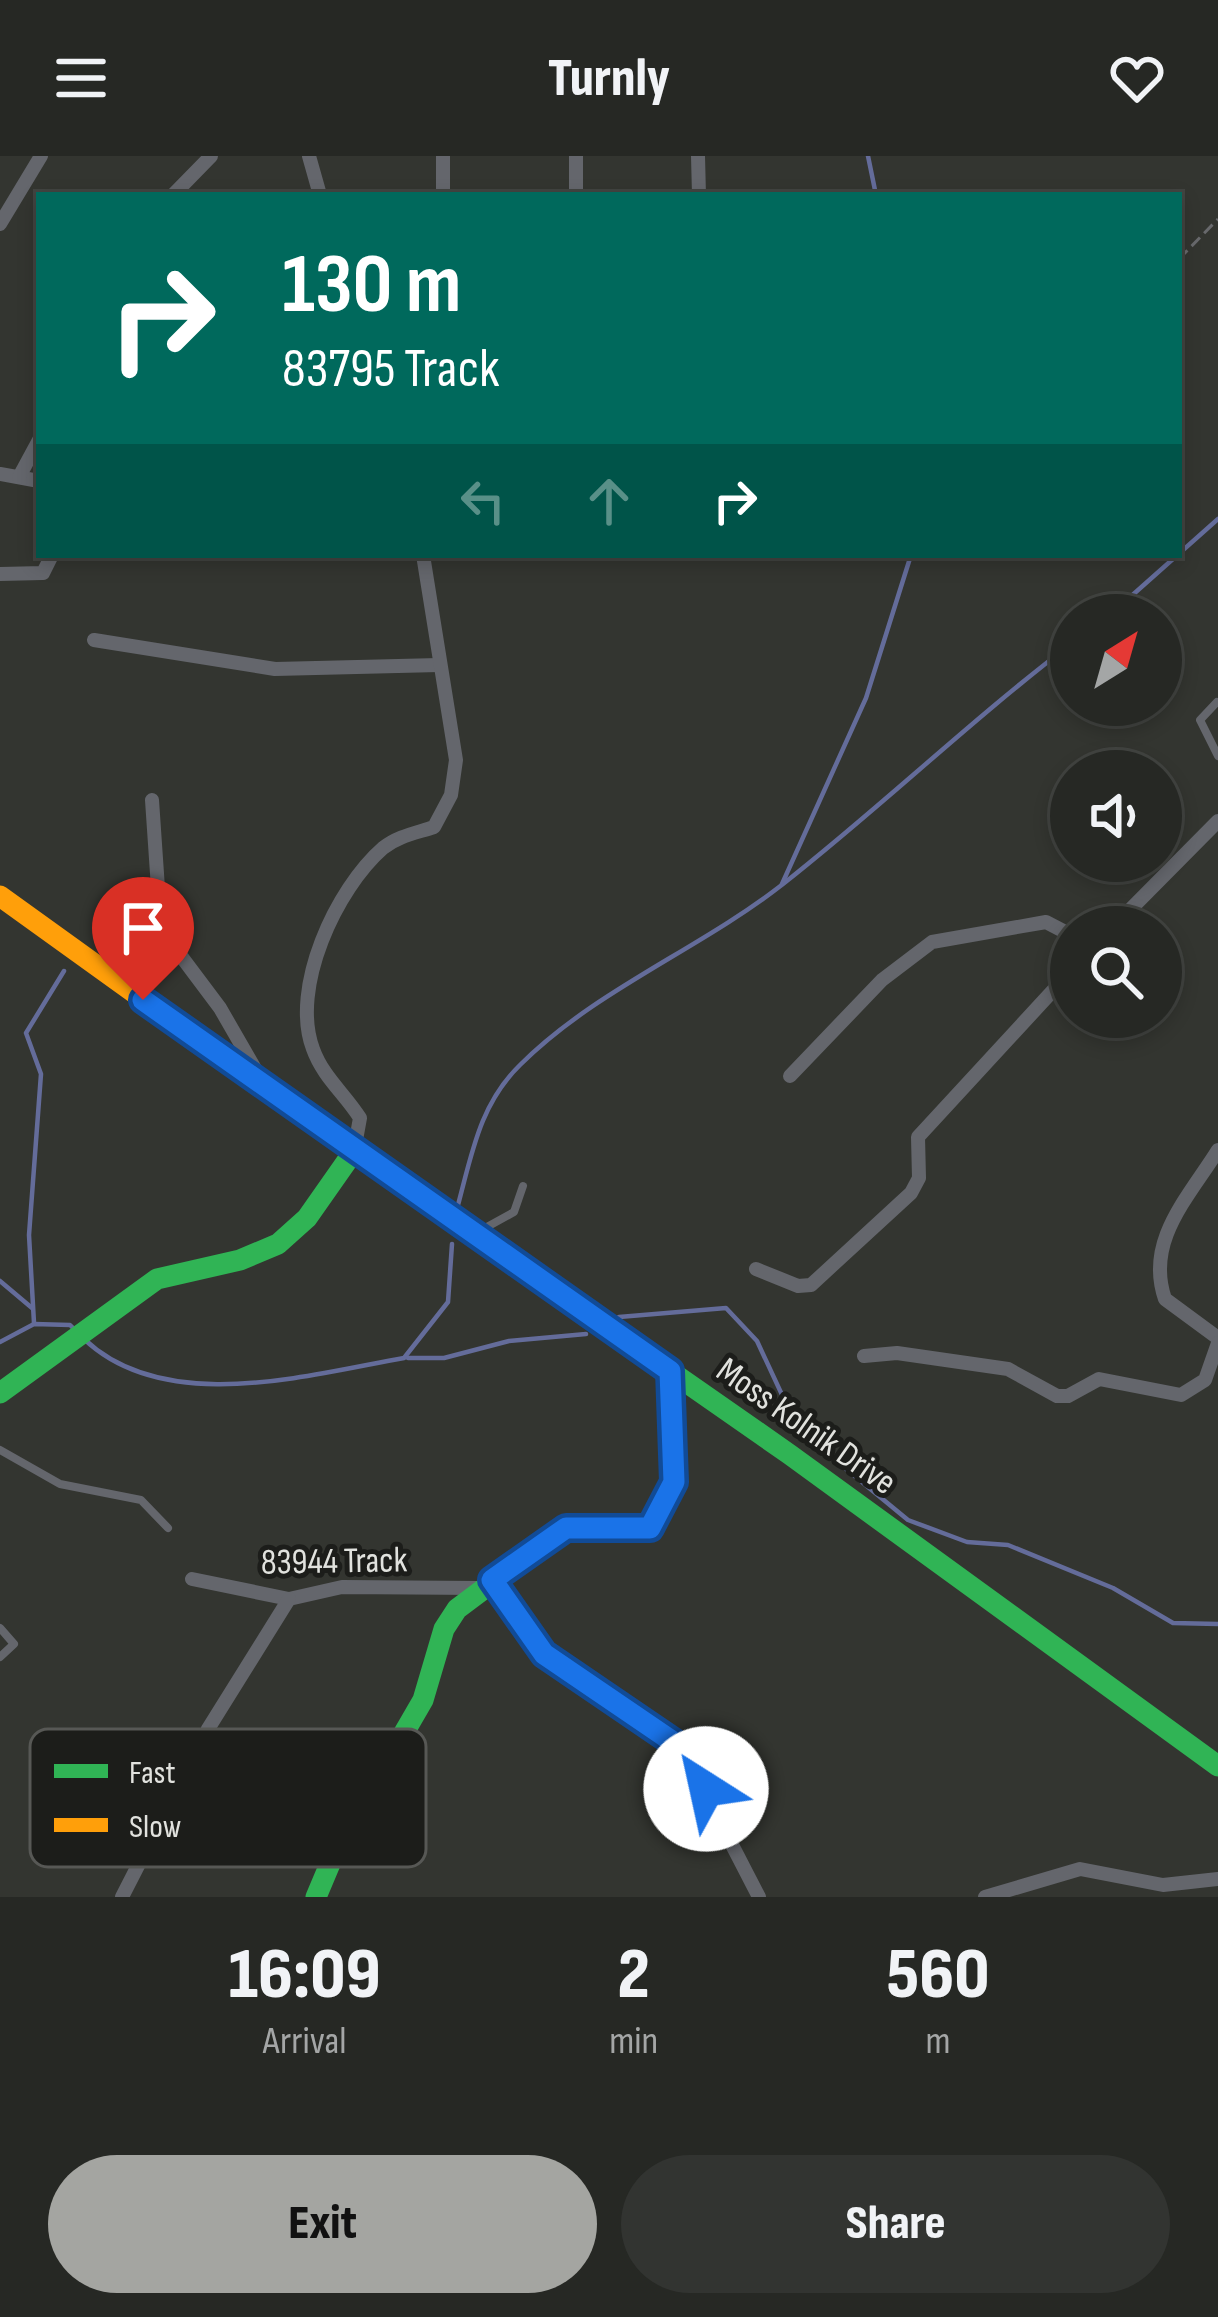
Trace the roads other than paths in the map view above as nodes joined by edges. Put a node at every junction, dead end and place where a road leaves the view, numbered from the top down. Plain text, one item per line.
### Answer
1 (41, 156) edge
2 (211, 156) edge
3 (309, 156) edge
4 (443, 156) edge
5 (576, 156) edge
6 (698, 156) edge
7 (176, 192) edge
8 (319, 192) edge
9 (443, 192) edge
10 (576, 192) edge
11 (699, 192) edge
12 (0, 224) edge
13 (36, 446) edge
14 (0, 474) edge
15 (19, 477) junction
16 (36, 481) edge
17 (50, 558) edge
18 (423, 558) edge
19 (0, 574) edge
20 (94, 640) dead end
21 (439, 665) junction
22 (1216, 702) edge
23 (1218, 756) edge
24 (152, 800) dead end
25 (1218, 821) edge
26 (0, 896) edge
27 (1134, 906) edge
28 (1050, 924) edge
29 (1050, 994) edge
30 (790, 1076) dead end
31 (277, 1096) junction
32 (1218, 1150) edge
33 (354, 1151) junction
34 (524, 1186) dead end
35 (474, 1234) junction
36 (756, 1269) dead end
37 (1218, 1340) edge
38 (864, 1356) dead end
39 (670, 1371) junction
40 (0, 1394) edge
41 (0, 1450) edge
42 (168, 1528) dead end
43 (192, 1579) dead end
44 (485, 1584) junction
45 (289, 1599) junction
46 (0, 1628) edge
47 (0, 1657) edge
48 (208, 1729) edge
49 (406, 1729) edge
50 (1218, 1766) edge
51 (137, 1867) edge
52 (329, 1867) edge
53 (1218, 1879) edge
54 (122, 1897) edge
55 (316, 1897) edge
56 (759, 1897) edge
57 (985, 1897) edge

1 - 12 street
2 - 7 street
3 - 8 street
4 - 9 street
5 - 10 street
6 - 11 street
13 - 15 street
14 - 15 street
15 - 16 street
17 - 19 street
18 - 21 street
20 - 21 street
21 - 33 street
22 - 23 lane
24 - 31 street
25 - 27 street
26 - 31 main road, Moss Kolnik Drive
28 - 30 street
29 - 36 street
31 - 33 main road, Moss Kolnik Drive
32 - 37 street
33 - 35 main road, Moss Kolnik Drive
33 - 40 main road
34 - 35 lane
35 - 39 main road, Moss Kolnik Drive
37 - 38 street
39 - 44 main road
39 - 50 main road, Moss Kolnik Drive
41 - 42 lane
43 - 45 street, 83944 Track
44 - 45 street, 83944 Track
44 - 49 main road
44 - 56 street
45 - 48 street
46 - 47 lane
51 - 54 street
52 - 55 main road
53 - 57 street

